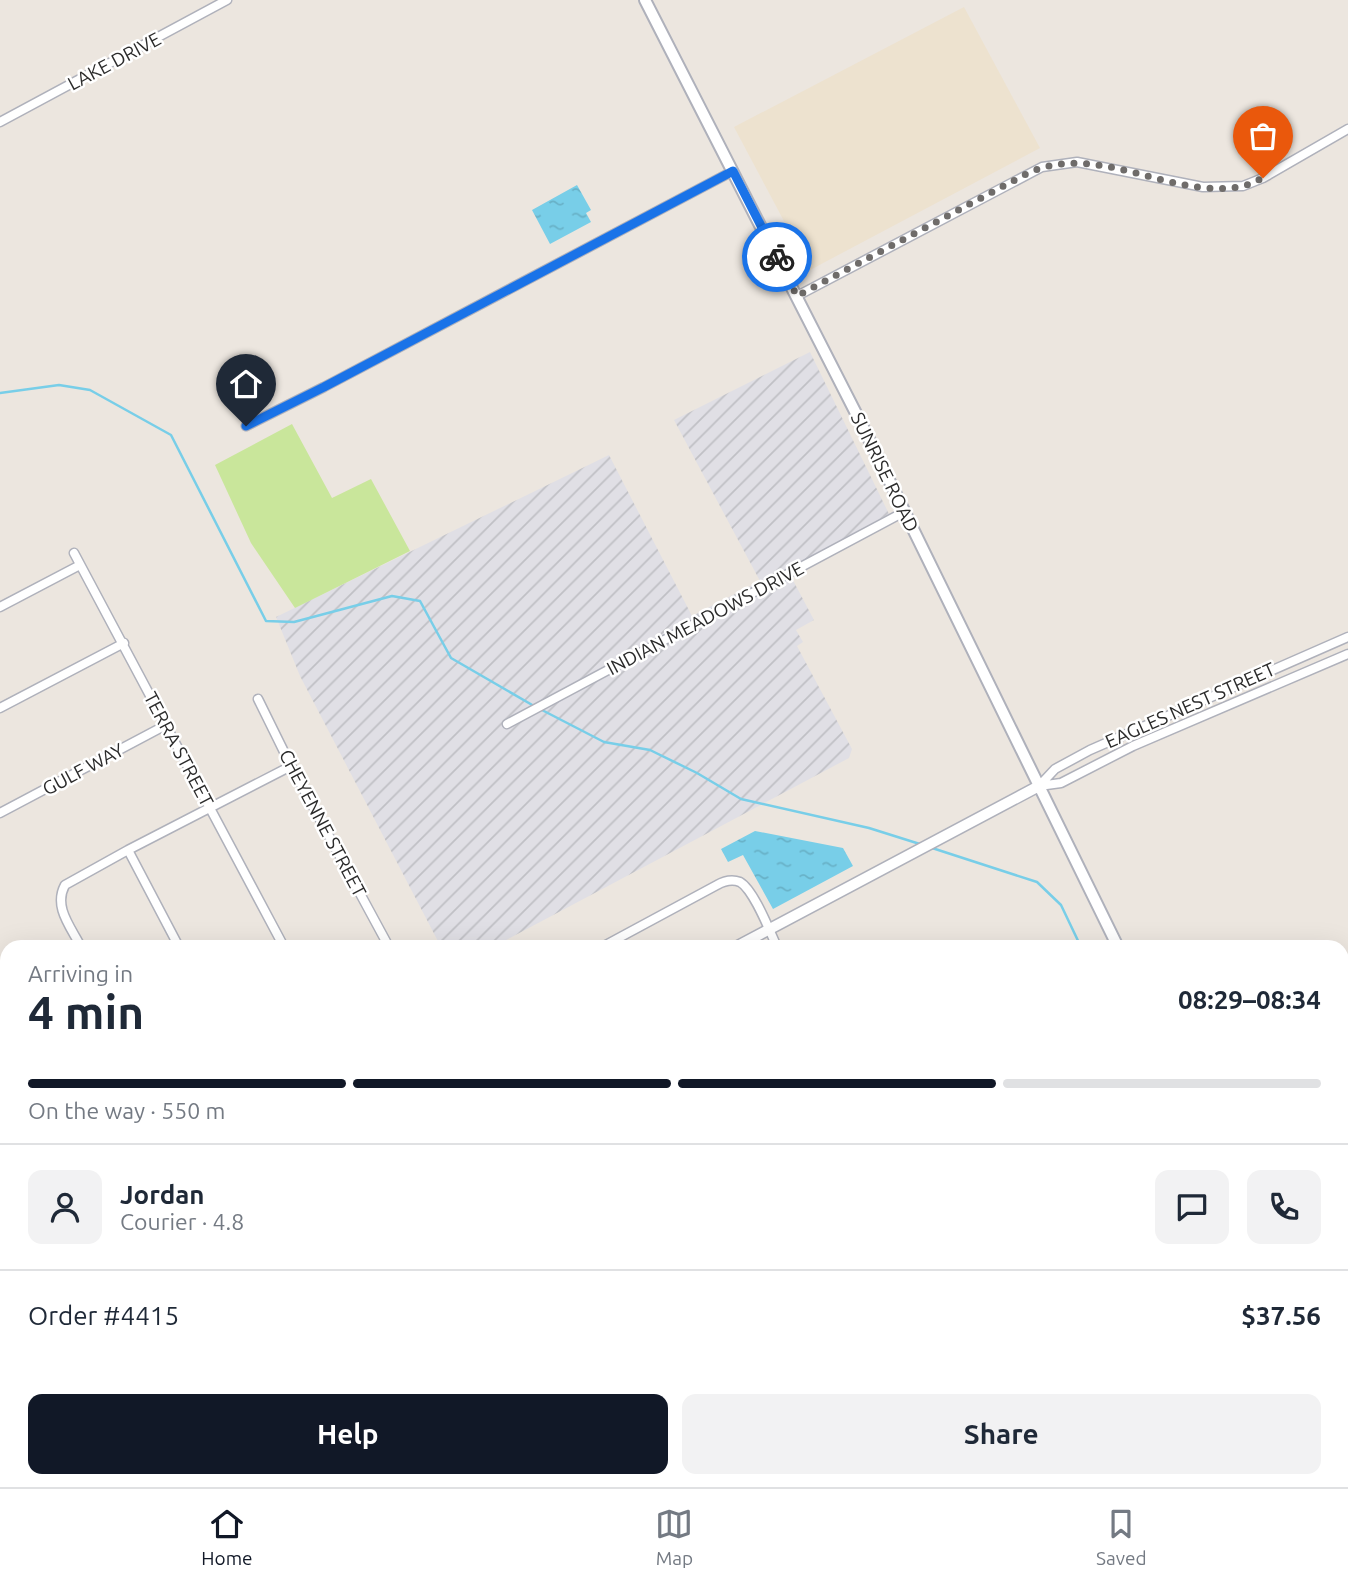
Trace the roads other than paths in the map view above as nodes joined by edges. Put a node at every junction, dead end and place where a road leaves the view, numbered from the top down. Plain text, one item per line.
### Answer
1 (227, 0) edge
2 (645, 0) edge
3 (0, 122) edge
4 (1348, 129) edge
5 (733, 171) junction
6 (797, 296) junction
7 (246, 426) dead end
8 (904, 512) junction
9 (74, 553) dead end
10 (80, 565) junction
11 (0, 607) edge
12 (1348, 637) edge
13 (124, 643) junction
14 (1348, 654) edge
15 (258, 699) dead end
16 (0, 708) edge
17 (507, 724) dead end
18 (166, 725) junction
19 (291, 766) junction
20 (1040, 786) junction
21 (210, 807) junction
22 (0, 813) edge
23 (128, 850) junction
24 (768, 929) junction
25 (77, 940) edge
26 (175, 940) edge
27 (280, 940) edge
28 (384, 940) edge
29 (615, 940) edge
30 (748, 940) edge
31 (774, 940) edge
32 (1115, 940) edge

1 - 3 street, LAKE DRIVE
2 - 5 main road, SUNRISE ROAD
4 - 6 street
5 - 6 main road, SUNRISE ROAD
5 - 7 street
6 - 8 main road, SUNRISE ROAD
8 - 17 street, INDIAN MEADOWS DRIVE
8 - 20 main road, SUNRISE ROAD
9 - 10 street, TERRA STREET
10 - 11 street
10 - 13 street, TERRA STREET
12 - 20 street, EAGLES NEST STREET
13 - 16 street
13 - 18 street, TERRA STREET
14 - 20 street, EAGLES NEST STREET
15 - 19 street, CHEYENNE STREET
18 - 21 street, TERRA STREET
18 - 22 street, GULF WAY
19 - 21 street
19 - 28 street, CHEYENNE STREET
20 - 24 street, EAGLES NEST STREET
20 - 32 main road, SUNRISE ROAD
21 - 23 street
21 - 27 street, TERRA STREET
23 - 25 street
23 - 26 street
24 - 29 street
24 - 30 street, EAGLES NEST STREET
24 - 31 street

